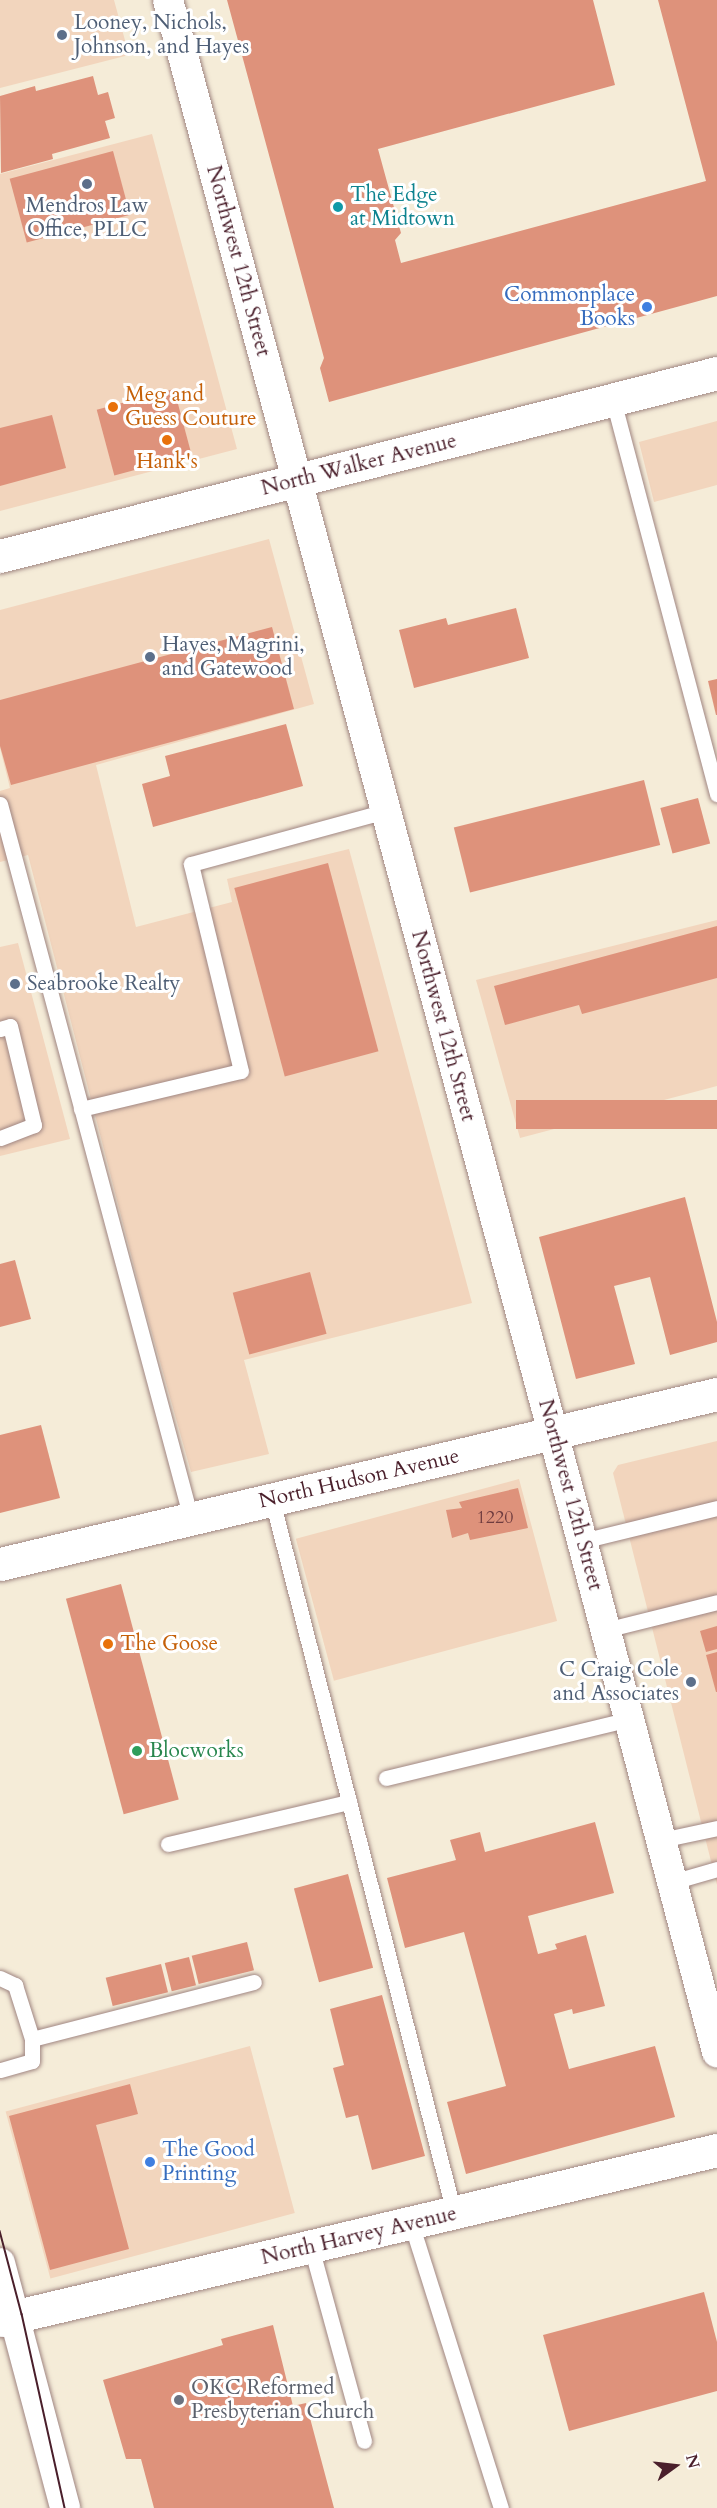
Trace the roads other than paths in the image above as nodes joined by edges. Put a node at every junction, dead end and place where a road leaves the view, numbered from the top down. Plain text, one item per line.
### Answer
1 (168, 0) edge
2 (717, 373) edge
3 (613, 400) junction
4 (298, 480) junction
5 (0, 556) edge
6 (717, 795) edge
7 (0, 804) edge
8 (386, 811) junction
9 (0, 1029) edge
10 (81, 1109) junction
11 (0, 1138) edge
12 (717, 1394) edge
13 (553, 1433) junction
14 (272, 1500) junction
15 (717, 1508) edge
16 (190, 1519) junction
17 (582, 1541) junction
18 (0, 1564) edge
19 (717, 1602) edge
20 (606, 1630) junction
21 (630, 1719) junction
22 (386, 1778) dead end
23 (349, 1802) junction
24 (717, 1827) edge
25 (661, 1840) junction
26 (168, 1844) dead end
27 (717, 1869) edge
28 (672, 1882) junction
29 (0, 1978) edge
30 (254, 1982) dead end
31 (32, 2039) junction
32 (717, 2052) edge
33 (0, 2070) edge
34 (717, 2150) edge
35 (454, 2213) junction
36 (411, 2223) junction
37 (311, 2247) junction
38 (0, 2263) edge
39 (7, 2318) edge
40 (364, 2441) dead end
41 (65, 2508) edge
42 (501, 2508) edge

1 - 4 street, Northwest 12th Street
2 - 3 street, North Walker Avenue
3 - 4 street, North Walker Avenue
3 - 6 lane
4 - 5 street, North Walker Avenue
4 - 8 street, Northwest 12th Street
7 - 10 lane
8 - 10 lane
8 - 13 street, Northwest 12th Street
9 - 11 lane
10 - 16 lane
12 - 13 street, North Hudson Avenue
13 - 14 street, North Hudson Avenue
13 - 17 street, Northwest 12th Street
14 - 16 street, North Hudson Avenue
14 - 23 lane
15 - 17 lane
16 - 18 street, North Hudson Avenue
17 - 20 street, Northwest 12th Street
19 - 20 lane
20 - 21 street, Northwest 12th Street
21 - 22 lane
21 - 25 street, Northwest 12th Street
23 - 26 lane
23 - 35 lane
24 - 25 lane
25 - 28 street, Northwest 12th Street
27 - 28 lane
28 - 32 street, Northwest 12th Street
29 - 31 lane
30 - 31 lane
31 - 33 lane
34 - 35 street, North Harvey Avenue
35 - 36 street, North Harvey Avenue
36 - 37 street, North Harvey Avenue
36 - 42 lane
37 - 39 street, North Harvey Avenue
37 - 40 lane
38 - 39 street
39 - 41 street

